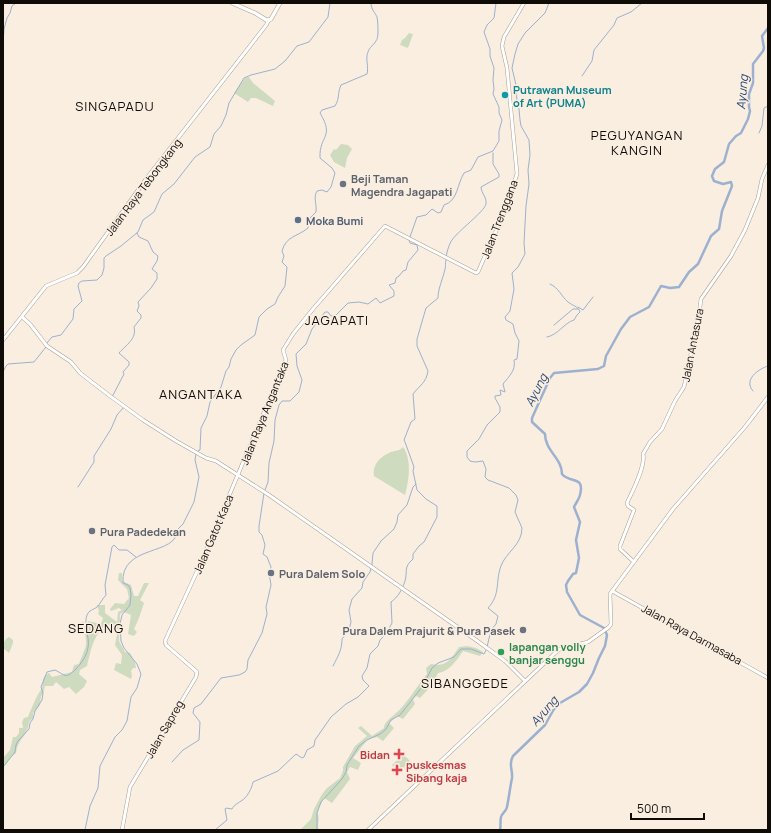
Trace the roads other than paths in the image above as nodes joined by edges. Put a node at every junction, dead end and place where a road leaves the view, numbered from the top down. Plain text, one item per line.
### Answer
1 (232, 3) edge
2 (280, 3) edge
3 (524, 3) edge
4 (268, 20) junction
5 (768, 165) edge
6 (477, 273) joint
7 (22, 317) junction
8 (3, 340) edge
9 (768, 397) edge
10 (238, 476) junction
11 (634, 562) junction
12 (614, 591) junction
13 (165, 643) joint
14 (768, 678) edge
15 (525, 681) junction
16 (122, 830) edge
17 (368, 830) edge

1 - 4 highway
2 - 4 highway
3 - 6 main road, Jalan Trenggana
4 - 7 main road, Jalan Raya Tebongkang
5 - 11 main road, Jalan Antasura
6 - 10 main road, Jalan Raya Angantaka
7 - 8 main road, Jalan Raya Tebongkang
7 - 10 main road
9 - 11 main road
10 - 13 main road, Jalan Gatot Kaca
10 - 15 main road
11 - 12 main road
12 - 14 main road, Jalan Raya Darmasaba
12 - 15 main road
13 - 16 main road, Jalan Sapreg
15 - 17 main road

